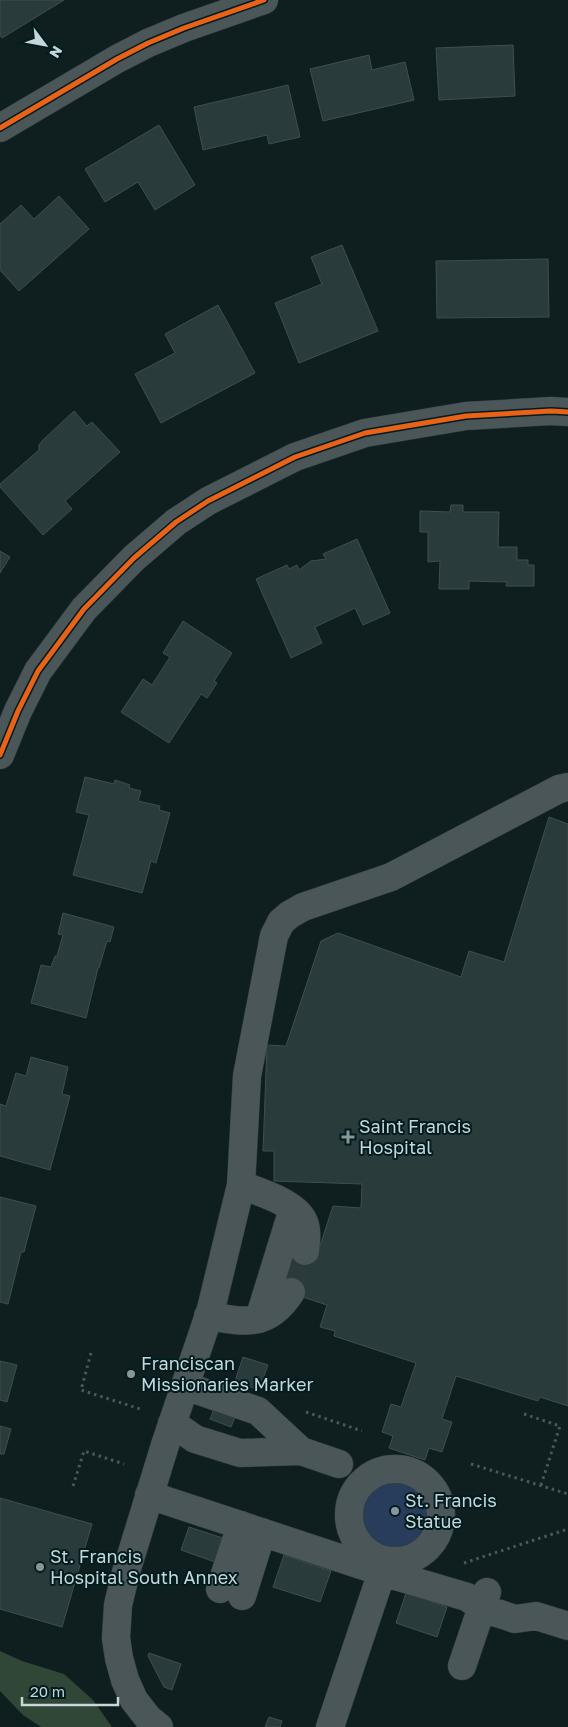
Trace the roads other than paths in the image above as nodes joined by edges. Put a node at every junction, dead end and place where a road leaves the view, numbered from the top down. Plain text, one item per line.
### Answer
1 (264, 0) edge
2 (0, 128) edge
3 (568, 412) edge
4 (0, 755) edge
5 (568, 787) edge
6 (241, 1185) junction
7 (293, 1209) junction
8 (305, 1251) tunnel mouth
9 (291, 1292) tunnel mouth
10 (208, 1316) junction
11 (258, 1319) junction
12 (184, 1386) junction
13 (172, 1423) junction
14 (295, 1451) junction
15 (339, 1464) dead end
16 (149, 1495) junction
17 (252, 1529) junction
18 (384, 1566) junction
19 (231, 1592) dead end
20 (479, 1599) junction
21 (568, 1626) edge
22 (462, 1666) dead end
23 (159, 1727) edge
24 (330, 1727) edge

1 - 2 street
3 - 4 street
5 - 6 street
6 - 7 street
6 - 10 street
7 - 8 street
7 - 11 street
9 - 11 street
10 - 11 street
10 - 12 street
12 - 13 street
12 - 14 street
13 - 14 street
13 - 16 street
14 - 15 street
16 - 17 street
16 - 23 street
17 - 18 street
17 - 19 street
18 - 20 street
18 - 24 street
20 - 21 street
20 - 22 street

